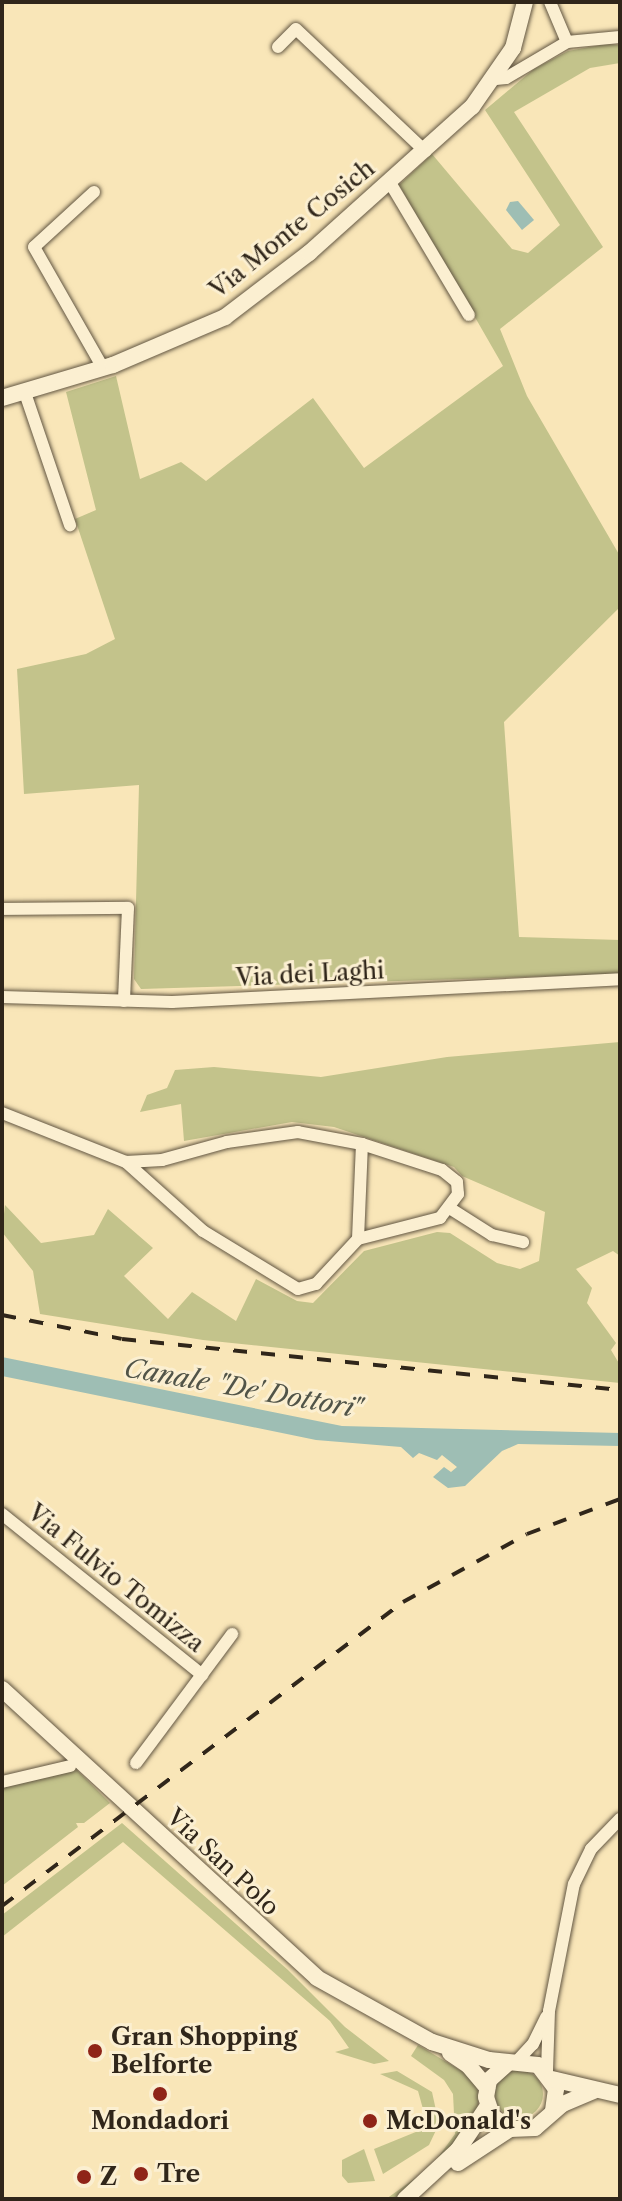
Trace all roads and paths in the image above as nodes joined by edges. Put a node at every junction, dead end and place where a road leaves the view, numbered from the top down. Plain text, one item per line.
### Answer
1 (525, 2) edge
2 (550, 2) edge
3 (620, 37) edge
4 (567, 42) junction
5 (278, 47) dead end
6 (496, 79) junction
7 (425, 151) junction
8 (389, 181) junction
9 (94, 192) dead end
10 (469, 315) dead end
11 (103, 368) junction
12 (24, 390) junction
13 (2, 398) edge
14 (70, 525) dead end
15 (2, 909) edge
16 (620, 979) edge
17 (2, 997) edge
18 (124, 1001) junction
19 (2, 1113) edge
20 (362, 1144) junction
21 (126, 1162) junction
22 (451, 1209) junction
23 (358, 1239) junction
24 (523, 1242) dead end
25 (2, 1514) edge
26 (232, 1634) dead end
27 (202, 1675) junction
28 (2, 1689) edge
29 (136, 1763) dead end
30 (70, 1766) dead end
31 (2, 1782) edge
32 (620, 1819) edge
33 (549, 2011) junction
34 (432, 2042) junction
35 (513, 2062) junction
36 (550, 2075) junction
37 (487, 2088) junction
38 (594, 2091) junction
39 (620, 2095) edge
40 (487, 2107) junction
41 (553, 2110) junction
42 (510, 2129) junction
43 (405, 2199) edge
44 (420, 2199) edge

1 - 6 main road, Via Monte Cosich
2 - 4 street
3 - 4 street
4 - 6 street
5 - 7 street
6 - 7 main road, Via Monte Cosich
7 - 8 main road, Via Monte Cosich
8 - 10 street
8 - 11 main road, Via Monte Cosich
9 - 11 street
11 - 12 main road, Via Monte Cosich
12 - 13 main road, Via Monte Cosich
12 - 14 street
15 - 18 street
16 - 18 street, Via dei Laghi
17 - 18 street, Via dei Laghi
19 - 21 street
20 - 21 street
20 - 22 street
20 - 23 street
21 - 23 street
22 - 23 street
22 - 24 street
25 - 27 street, Via Fulvio Tomizza
26 - 27 street, Via Fulvio Tomizza
27 - 29 street, Via Fulvio Tomizza
28 - 34 main road, Via San Polo
30 - 31 street
32 - 33 street
33 - 35 street
33 - 36 street
34 - 35 main road, Via San Polo
34 - 37 main road, Via San Polo
35 - 36 main road, Via San Polo
35 - 37 main road
36 - 38 main road, Via San Polo
36 - 41 main road
37 - 40 main road
38 - 39 main road, Via San Polo
38 - 41 main road
40 - 42 main road
40 - 43 main road
41 - 42 main road
42 - 44 main road

